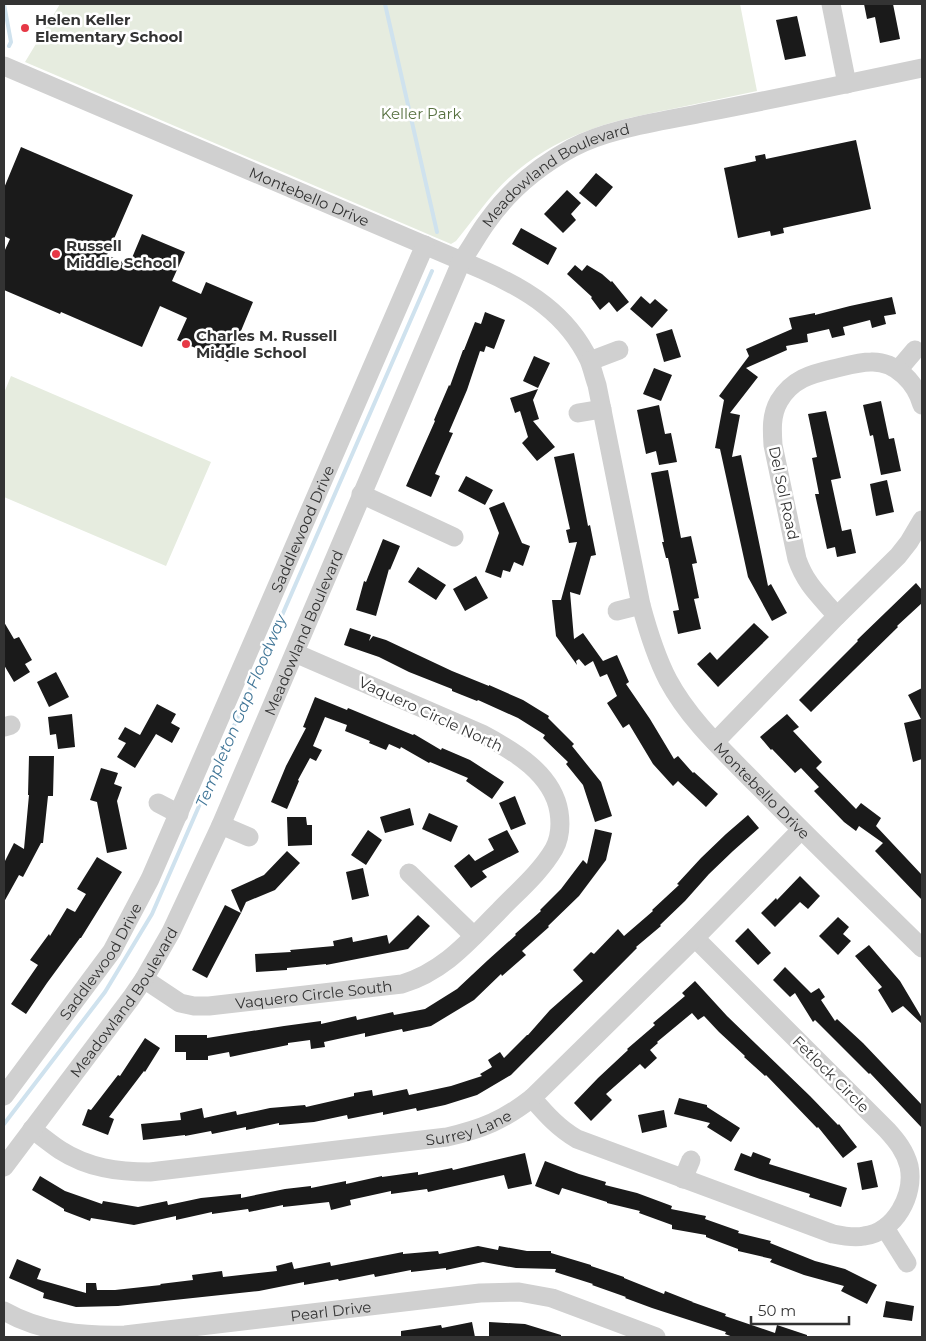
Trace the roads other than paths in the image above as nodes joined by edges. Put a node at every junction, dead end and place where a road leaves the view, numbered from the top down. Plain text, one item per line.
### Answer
1 (831, 4) edge
2 (4, 66) edge
3 (922, 68) edge
4 (847, 84) junction
5 (425, 245) junction
6 (462, 260) junction
7 (619, 350) dead end
8 (915, 350) dead end
9 (590, 361) junction
10 (898, 370) junction
11 (922, 406) edge
12 (602, 409) junction
13 (578, 413) dead end
14 (361, 494) junction
15 (921, 524) edge
16 (454, 537) dead end
17 (641, 605) junction
18 (617, 611) dead end
19 (837, 616) junction
20 (295, 653) junction
21 (715, 742) junction
22 (158, 803) dead end
23 (179, 814) junction
24 (221, 825) junction
25 (801, 830) junction
26 (249, 837) dead end
27 (409, 873) dead end
28 (492, 918) joint
29 (474, 936) junction
30 (695, 938) junction
31 (922, 948) edge
32 (144, 979) junction
33 (5, 1091) edge
34 (532, 1098) junction
35 (32, 1129) junction
36 (691, 1160) dead end
37 (4, 1166) edge
38 (683, 1179) junction
39 (885, 1228) junction
40 (907, 1263) dead end
41 (4, 1311) edge
42 (125, 1336) edge
43 (656, 1337) edge

1 - 4 street
2 - 5 street, Montebello Drive
3 - 4 street, Meadowland Boulevard
4 - 6 street, Meadowland Boulevard
5 - 6 street, Montebello Drive
5 - 23 street, Saddlewood Drive
6 - 9 street, Montebello Drive
6 - 14 street, Meadowland Boulevard
7 - 9 street
8 - 10 street
9 - 12 street, Montebello Drive
10 - 11 street, Del Sol Road
10 - 19 street, Del Sol Road
12 - 13 street
12 - 17 street, Montebello Drive
14 - 16 street
14 - 20 street, Meadowland Boulevard
15 - 19 street
17 - 18 street
17 - 21 street, Montebello Drive
19 - 21 street
20 - 24 street, Meadowland Boulevard
20 - 28 street, Vaquero Circle North
21 - 25 street, Montebello Drive
22 - 23 street
23 - 33 street, Saddlewood Drive
24 - 26 street
24 - 32 street, Meadowland Boulevard
25 - 30 street, Surrey Lane
25 - 31 street, Montebello Drive
27 - 29 street
28 - 29 street, Vaquero Circle South
29 - 32 street, Vaquero Circle South
30 - 34 street, Surrey Lane
30 - 39 street, Fetlock Circle
32 - 35 street, Meadowland Boulevard
34 - 35 street, Surrey Lane
34 - 38 street
35 - 37 street, Meadowland Boulevard
36 - 38 street
38 - 39 street
39 - 40 street
41 - 42 street, Pearl Drive
42 - 43 street, Pearl Drive

